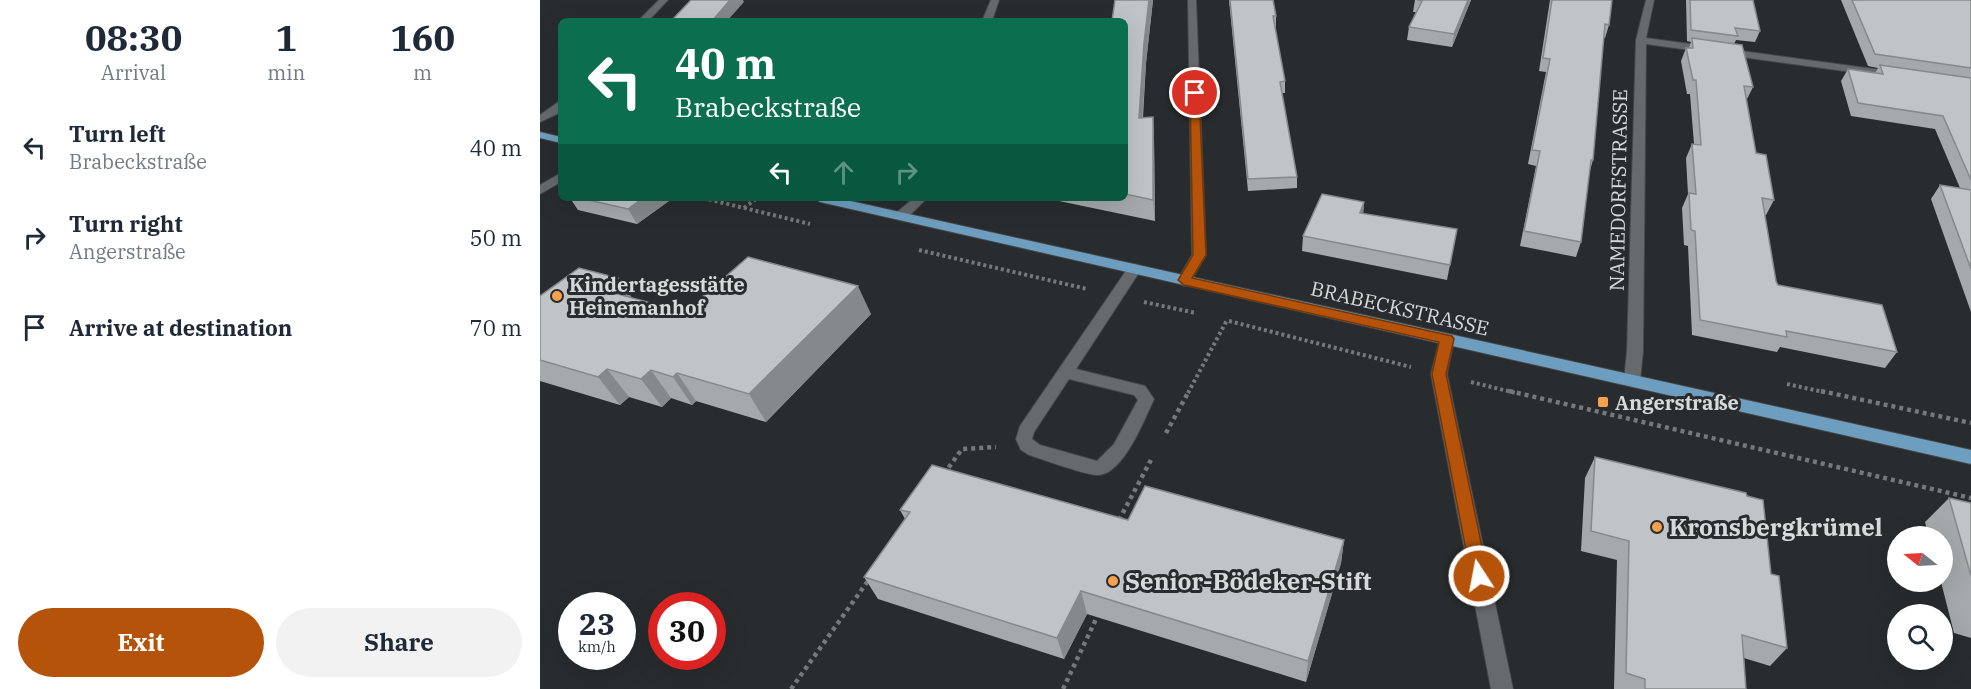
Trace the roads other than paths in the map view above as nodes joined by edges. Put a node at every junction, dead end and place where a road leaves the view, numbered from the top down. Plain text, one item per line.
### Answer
1 (664, 0) edge
2 (995, 0) edge
3 (1192, 0) edge
4 (1650, 0) edge
5 (646, 18) edge
6 (988, 18) edge
7 (1641, 40) junction
8 (1912, 78) edge
9 (558, 106) edge
10 (540, 119) edge
11 (540, 135) edge
12 (558, 139) edge
13 (558, 179) edge
14 (540, 190) edge
15 (834, 201) edge
16 (918, 201) edge
17 (901, 216) junction
18 (1135, 268) junction
19 (1184, 280) junction
20 (1447, 339) junction
21 (1065, 372) junction
22 (1632, 381) junction
23 (1971, 458) edge
24 (1502, 689) edge

1 - 5 street
2 - 6 street
3 - 19 street
4 - 7 street, NAMEDORFSTRASSE
7 - 8 street
7 - 22 street, NAMEDORFSTRASSE
9 - 10 street
11 - 12 main road
13 - 14 street
15 - 17 main road, BRABECKSTRASSE
16 - 17 street
17 - 18 main road, BRABECKSTRASSE
18 - 19 main road, BRABECKSTRASSE
18 - 21 street
19 - 20 main road, BRABECKSTRASSE
20 - 22 main road, BRABECKSTRASSE
20 - 24 street
21 - 21 street
22 - 23 main road, BRABECKSTRASSE

